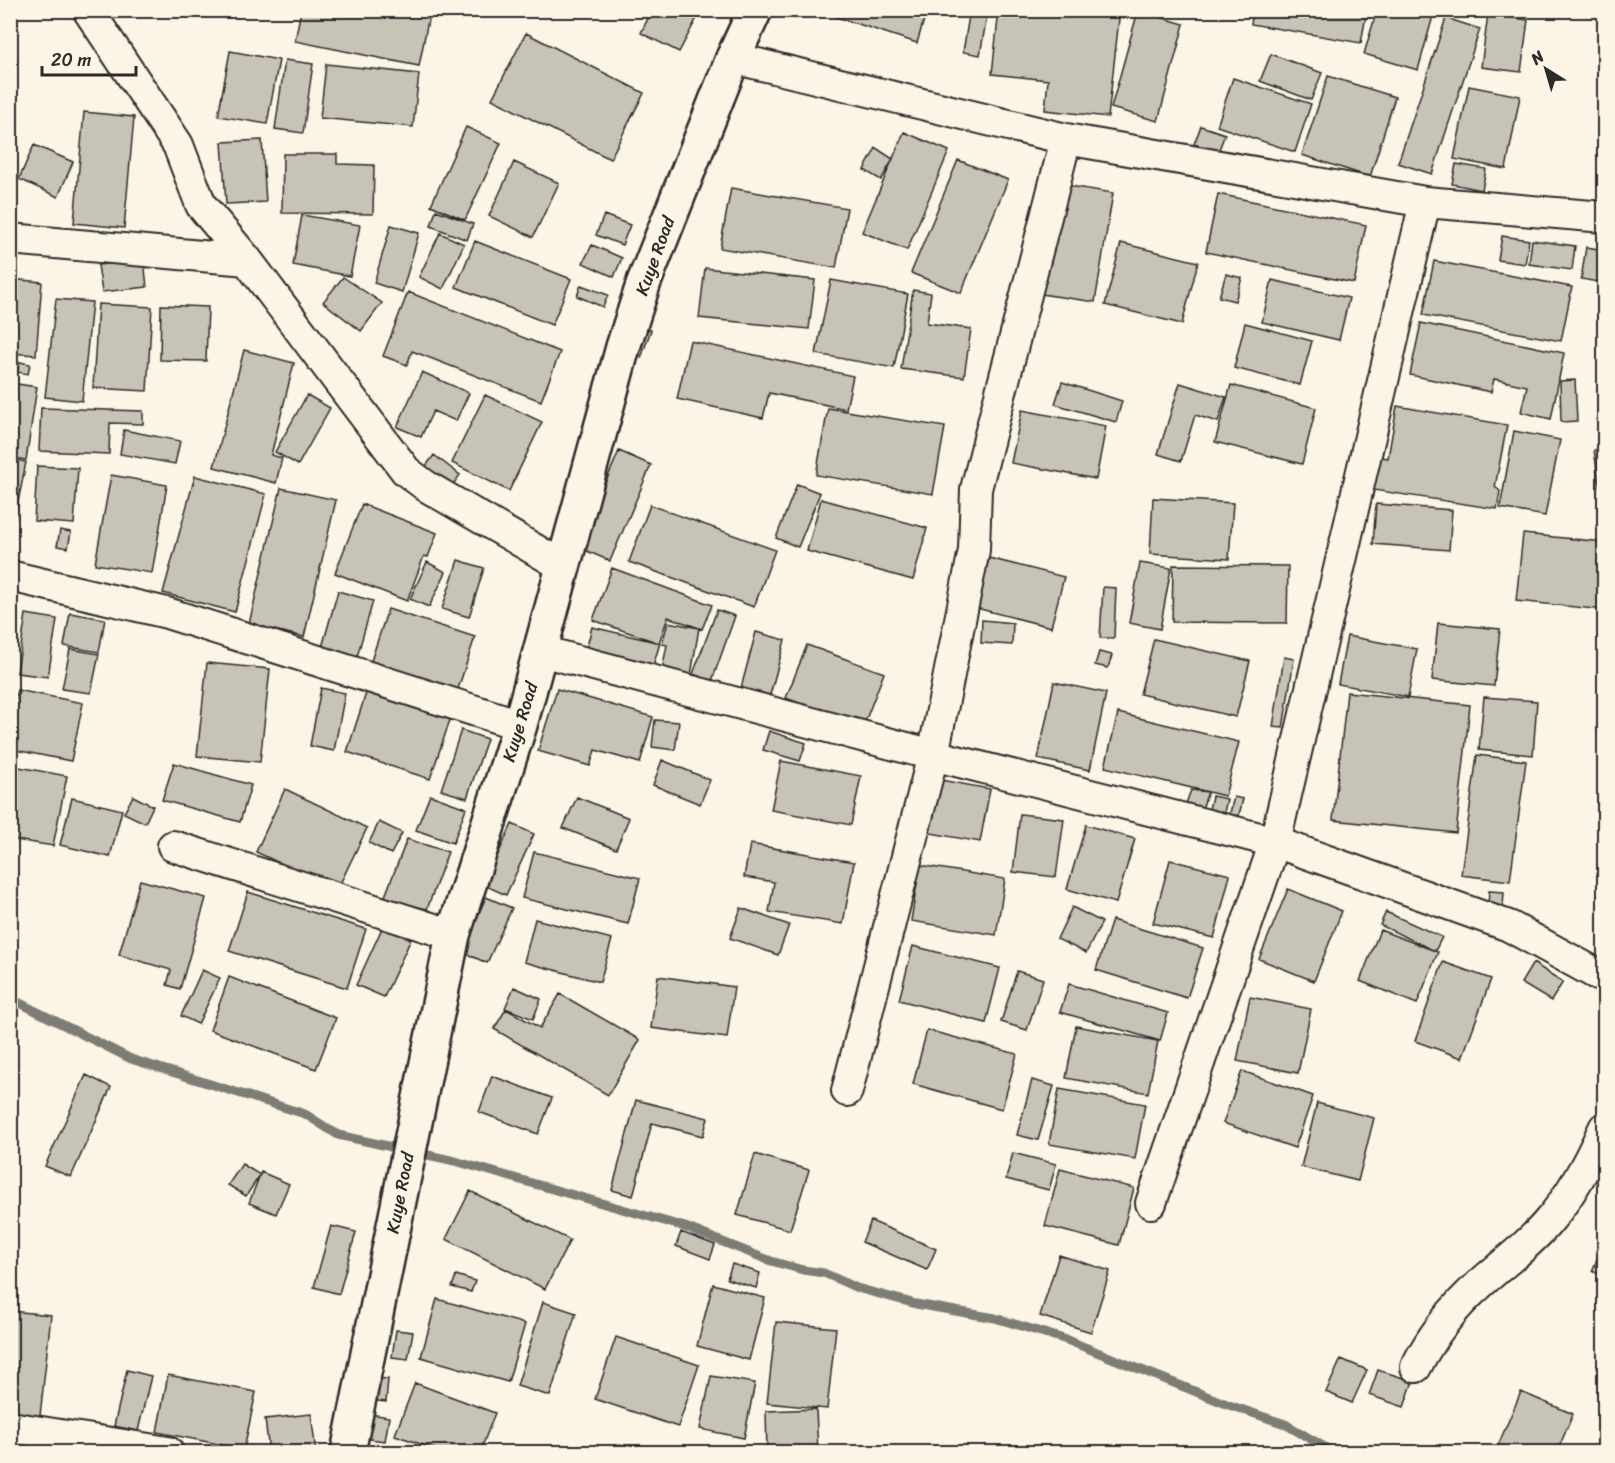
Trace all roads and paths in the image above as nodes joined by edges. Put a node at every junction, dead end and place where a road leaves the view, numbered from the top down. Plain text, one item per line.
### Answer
1 (88, 10) edge
2 (755, 10) edge
3 (733, 58) junction
4 (1066, 138) junction
5 (1425, 202) junction
6 (1605, 217) edge
7 (10, 239) edge
8 (247, 260) junction
9 (563, 566) junction
10 (10, 576) edge
11 (541, 651) junction
12 (520, 724) junction
13 (933, 755) junction
14 (1275, 842) junction
15 (173, 846) dead end
16 (453, 935) junction
17 (1605, 978) edge
18 (847, 1092) dead end
19 (1605, 1128) edge
20 (1151, 1203) dead end
21 (1416, 1367) dead end
22 (10, 1427) edge
23 (168, 1452) edge
24 (348, 1452) edge

1 - 8 street
2 - 3 street, Kuye Road
3 - 4 street
3 - 9 street, Kuye Road
4 - 5 street
4 - 13 street
5 - 6 street
5 - 14 street
7 - 8 street
8 - 9 street
9 - 11 street, Kuye Road
10 - 12 street
11 - 12 street, Kuye Road
11 - 13 street
12 - 16 street, Kuye Road
13 - 14 street
13 - 18 street
14 - 17 street
14 - 20 street
15 - 16 street
16 - 24 street, Kuye Road
19 - 21 street
22 - 23 street

